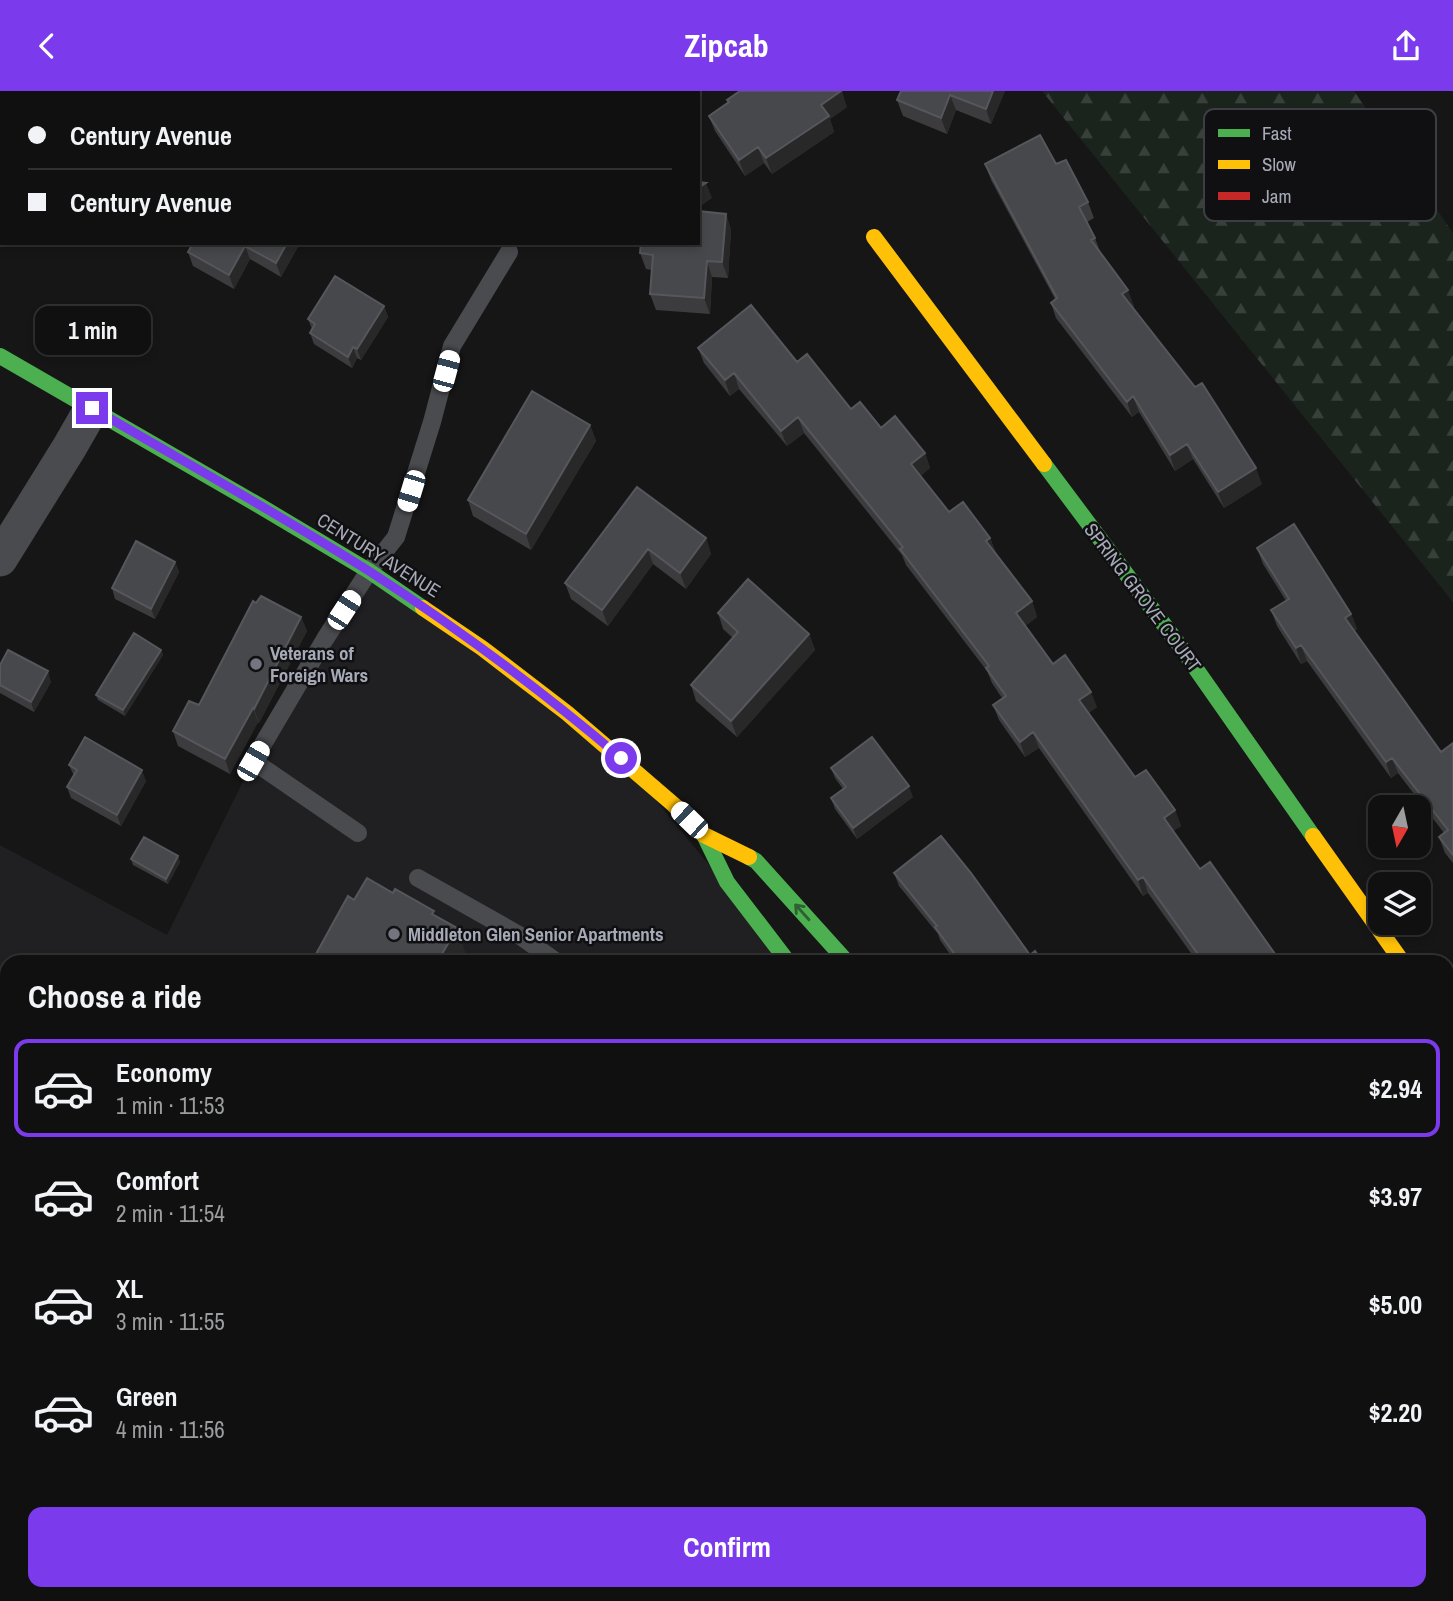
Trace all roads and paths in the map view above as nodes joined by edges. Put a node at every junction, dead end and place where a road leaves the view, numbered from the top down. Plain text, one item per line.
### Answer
1 (874, 237) dead end
2 (509, 252) dead end
3 (0, 356) edge
4 (92, 408) junction
5 (0, 559) edge
6 (369, 571) junction
7 (358, 833) dead end
8 (704, 835) junction
9 (418, 878) dead end
10 (546, 955) edge
11 (782, 955) edge
12 (841, 955) edge
13 (1397, 955) edge

1 - 13 main road, SPRING GROVE COURT
2 - 6 lane
3 - 4 main road, CENTURY AVENUE
4 - 5 street
4 - 6 main road, CENTURY AVENUE
6 - 7 lane
6 - 8 main road, CENTURY AVENUE
8 - 11 main road, CENTURY AVENUE
12 -> 8 main road, CENTURY AVENUE
9 - 10 lane

